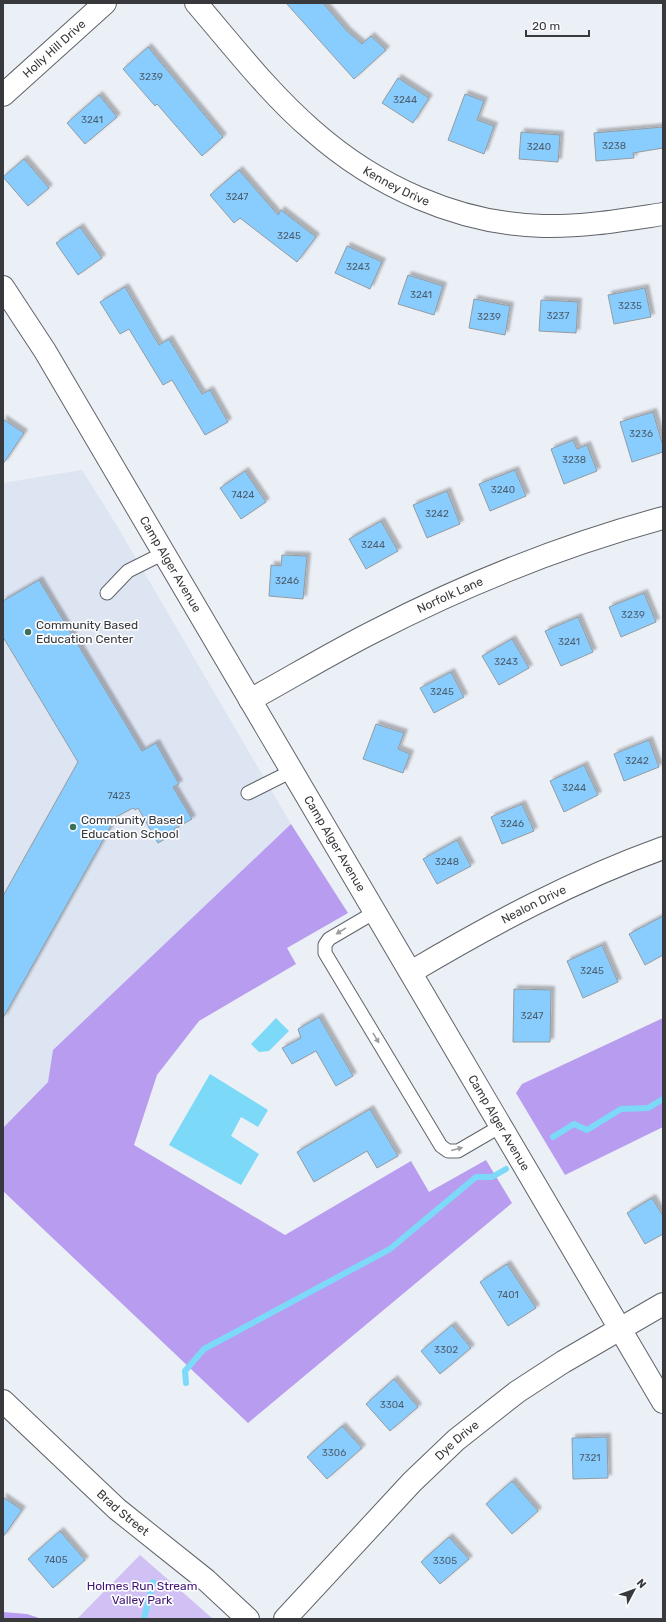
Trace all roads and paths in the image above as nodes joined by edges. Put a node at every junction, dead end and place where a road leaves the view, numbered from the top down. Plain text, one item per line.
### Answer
1 (105, 3) edge
2 (196, 3) edge
3 (3, 95) edge
4 (663, 214) edge
5 (3, 287) edge
6 (663, 518) edge
7 (164, 553) junction
8 (107, 593) dead end
9 (250, 700) junction
10 (292, 771) junction
11 (248, 793) dead end
12 (663, 848) edge
13 (375, 912) junction
14 (411, 972) junction
15 (501, 1126) junction
16 (663, 1304) edge
17 (620, 1329) junction
18 (3, 1401) edge
19 (663, 1402) edge
20 (248, 1619) edge
21 (284, 1619) edge

1 - 3 street, Holly Hill Drive
2 - 4 street, Kenney Drive
5 - 7 street, Camp Alger Avenue
6 - 9 street, Norfolk Lane
7 - 8 lane
7 - 9 street, Camp Alger Avenue
9 - 10 street, Camp Alger Avenue
10 - 11 lane
10 - 13 street, Camp Alger Avenue
12 - 14 street, Nealon Drive
13 - 14 street, Camp Alger Avenue
13 -> 15 lane
14 - 15 street, Camp Alger Avenue
15 - 17 street, Camp Alger Avenue
16 - 17 street, Dye Drive
17 - 19 street, Camp Alger Avenue
17 - 21 street, Dye Drive
18 - 20 street, Brad Street

